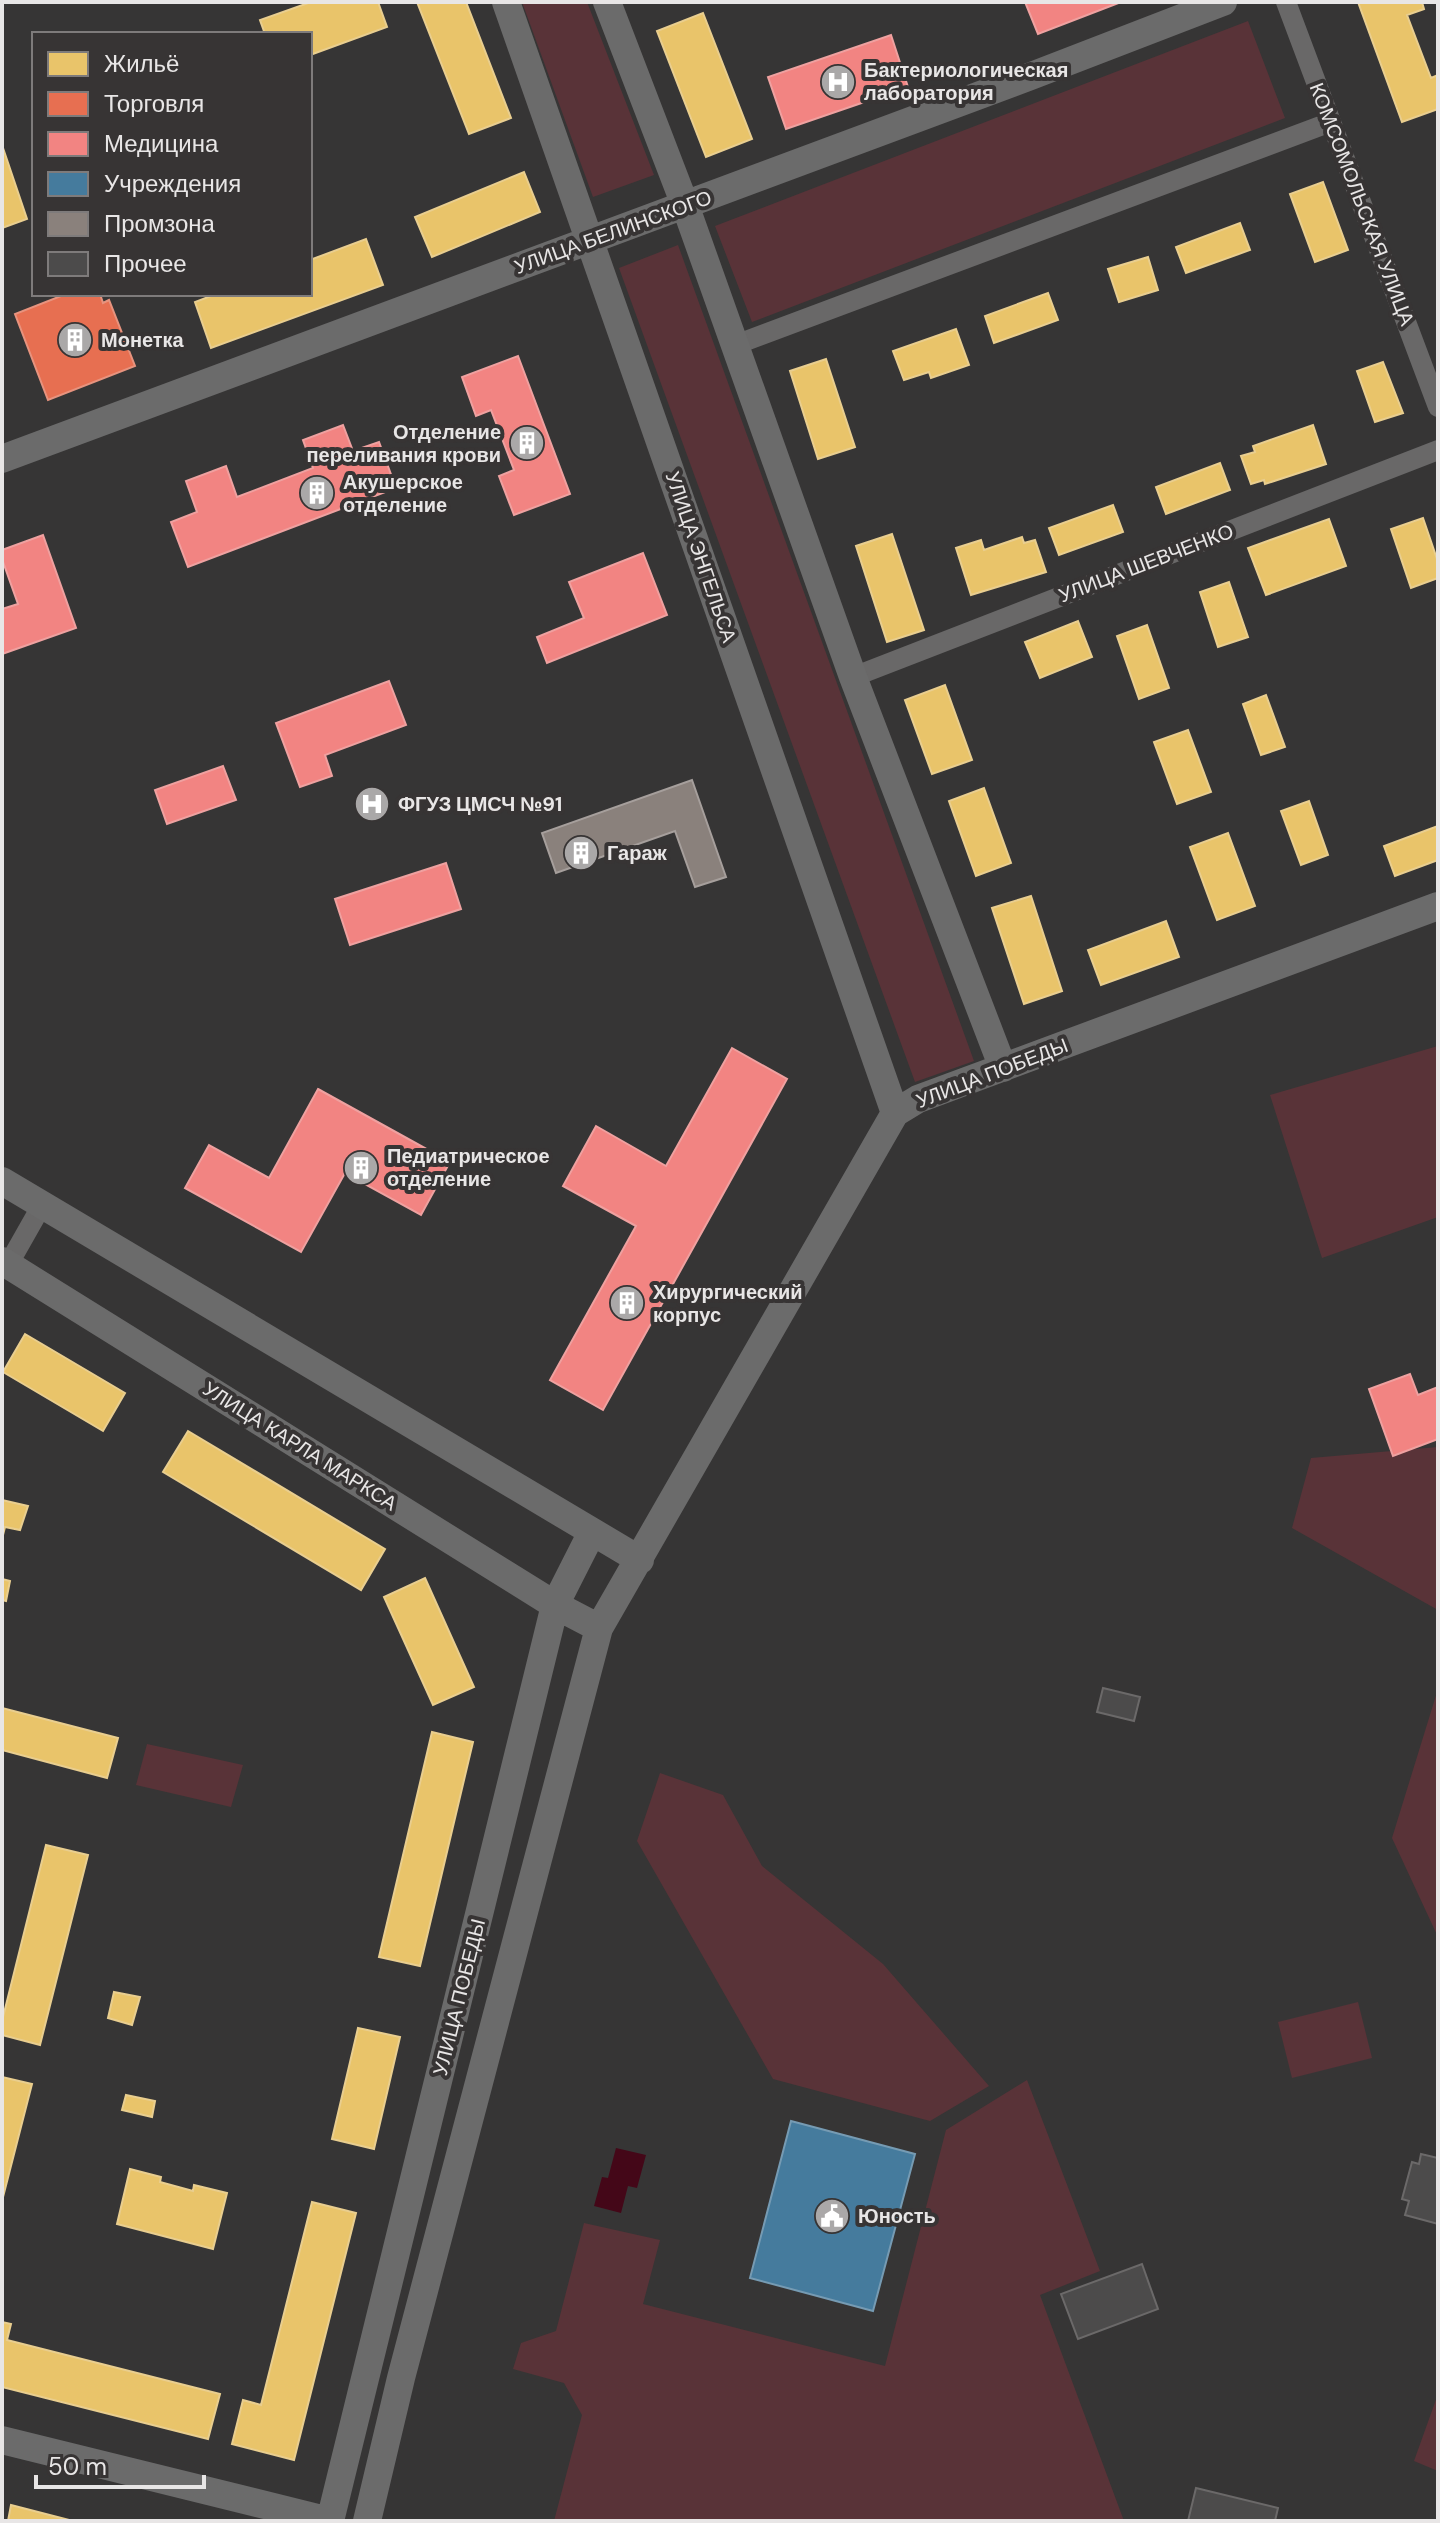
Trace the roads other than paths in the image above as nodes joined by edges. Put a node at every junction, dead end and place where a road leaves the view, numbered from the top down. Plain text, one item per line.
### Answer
1 (506, 2) edge
2 (607, 2) edge
3 (1223, 2) edge
4 (1286, 2) edge
5 (1331, 122) junction
6 (685, 205) junction
7 (591, 240) junction
8 (735, 345) junction
9 (1438, 407) edge
10 (1438, 450) edge
11 (2, 459) edge
12 (853, 677) junction
13 (1438, 906) edge
14 (1003, 1068) junction
15 (895, 1113) junction
16 (2, 1181) edge
17 (42, 1205) junction
18 (5, 1263) edge
19 (592, 1532) junction
20 (640, 1560) junction
21 (555, 1605) junction
22 (599, 1628) junction
23 (2, 2440) edge
24 (330, 2521) edge
25 (367, 2521) edge

1 - 7 main road, УЛИЦА ЭНГЕЛЬСА
2 - 6 main road
3 - 6 main road, УЛИЦА БЕЛИНСКОГО
4 - 5 street, КОМСОМОЛЬСКАЯ УЛИЦА
5 - 8 street
5 - 9 street, КОМСОМОЛЬСКАЯ УЛИЦА
6 - 7 main road, УЛИЦА БЕЛИНСКОГО
6 - 8 main road
7 - 11 main road, УЛИЦА БЕЛИНСКОГО
7 - 15 main road, УЛИЦА ЭНГЕЛЬСА
8 - 12 main road
10 - 12 street, УЛИЦА ШЕВЧЕНКО
12 - 14 main road
13 - 14 main road, УЛИЦА ПОБЕДЫ
14 - 15 main road, УЛИЦА ПОБЕДЫ
15 - 20 main road, УЛИЦА ПОБЕДЫ
16 - 17 main road
17 - 18 street
17 - 19 main road
18 - 21 main road, УЛИЦА КАРЛА МАРКСА
19 - 20 main road
19 - 21 main road, УЛИЦА ПОБЕДЫ
20 - 22 main road, УЛИЦА ПОБЕДЫ
21 - 22 main road, УЛИЦА КАРЛА МАРКСА
21 - 24 main road, УЛИЦА ПОБЕДЫ
22 - 25 main road, УЛИЦА ПОБЕДЫ
23 - 24 main road

